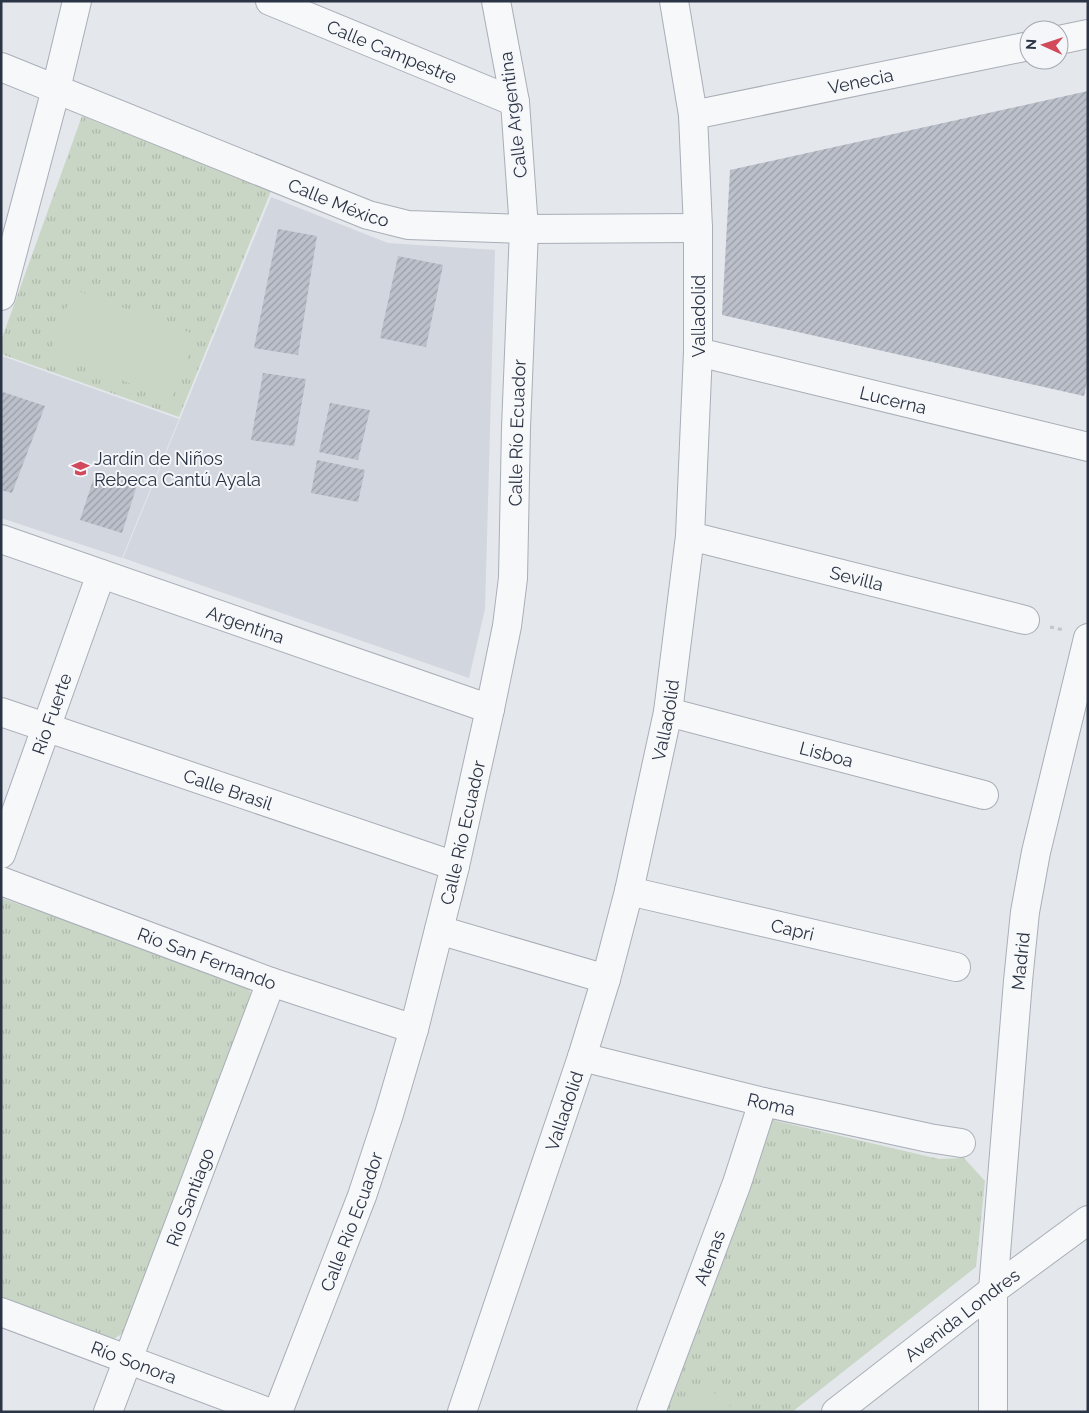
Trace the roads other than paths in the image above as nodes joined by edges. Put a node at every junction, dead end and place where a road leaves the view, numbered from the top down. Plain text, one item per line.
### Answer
1 (77, 1) edge
2 (270, 1) edge
3 (496, 1) edge
4 (674, 1) edge
5 (1088, 34) edge
6 (1069, 38) edge
7 (1019, 48) edge
8 (1, 67) edge
9 (56, 89) junction
10 (515, 102) junction
11 (693, 115) junction
12 (698, 228) junction
13 (524, 229) junction
14 (1, 296) edge
15 (698, 352) junction
16 (1088, 447) edge
17 (690, 536) junction
18 (1, 539) edge
19 (101, 574) junction
20 (1026, 620) road end
21 (1079, 635) edge
22 (490, 709) junction
23 (1, 712) edge
24 (668, 712) junction
25 (47, 727) junction
26 (984, 795) dead end
27 (1, 854) edge
28 (455, 866) junction
29 (1, 882) edge
30 (629, 891) junction
31 (439, 930) junction
32 (956, 966) dead end
33 (606, 980) junction
34 (271, 982) junction
35 (414, 1029) junction
36 (582, 1057) junction
37 (763, 1102) junction
38 (961, 1143) dead end
39 (1088, 1220) edge
40 (993, 1290) junction
41 (1, 1312) edge
42 (128, 1360) junction
43 (108, 1412) edge
44 (268, 1412) edge
45 (278, 1412) edge
46 (462, 1412) edge
47 (651, 1412) edge
48 (836, 1412) edge
49 (993, 1412) edge

1 - 9 street
2 - 10 street, Calle Campestre
3 - 10 street, Calle Argentina
4 - 11 street, Valladolid
5 - 6 street
7 - 11 street, Venecia
8 - 9 street, Calle México
9 - 13 street, Calle México
9 - 14 street
10 - 13 street, Calle Argentina
11 - 12 street, Valladolid
12 - 13 street, Calle México
12 - 15 street, Valladolid
13 - 22 street, Calle Río Ecuador
15 - 16 street, Lucerna
15 - 17 street, Valladolid
17 - 20 street, Sevilla
17 - 24 street, Valladolid
18 - 19 street, Argentina
19 - 22 street, Argentina
19 - 25 street, Río Fuerte
21 - 40 street, Madrid
22 - 28 street, Calle Río Ecuador
23 - 25 street, Calle Brasil
24 - 26 street, Lisboa
24 - 30 street, Valladolid
25 - 27 street, Río Fuerte
25 - 28 street, Calle Brasil
28 - 31 street, Calle Río Ecuador
29 - 34 street, Río San Fernando
30 - 32 street, Capri
30 - 33 street, Valladolid
31 - 33 street
31 - 35 street, Calle Río Ecuador
33 - 36 street, Valladolid
34 - 35 street, Río San Fernando
34 - 42 street, Río Santiago
35 - 45 street, Calle Río Ecuador
36 - 37 street, Roma
36 - 46 street, Valladolid
37 - 38 street, Roma
37 - 47 street, Atenas
39 - 40 street, Avenida Londres
40 - 48 street, Avenida Londres
40 - 49 street, Madrid
41 - 42 street, Río Sonora
42 - 43 street, Río Santiago
42 - 44 street, Río Sonora

